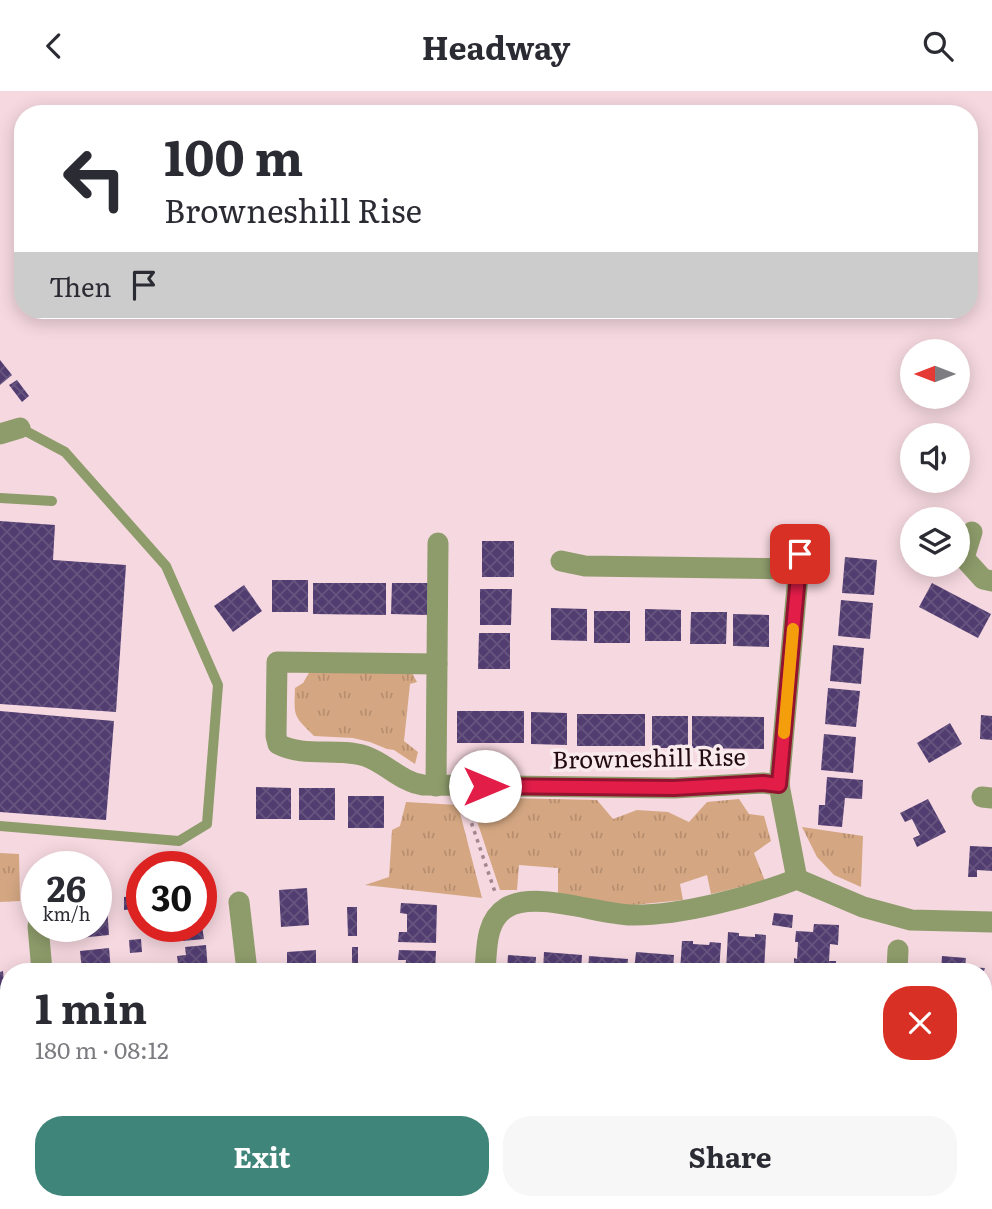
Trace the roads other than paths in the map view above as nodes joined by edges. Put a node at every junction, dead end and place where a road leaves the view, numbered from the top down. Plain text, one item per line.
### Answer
1 (10, 431) edge
2 (0, 498) edge
3 (52, 501) dead end
4 (972, 532) dead end
5 (438, 543) dead end
6 (561, 561) dead end
7 (992, 581) edge
8 (438, 664) junction
9 (779, 785) junction
10 (436, 786) junction
11 (0, 826) edge
12 (797, 879) junction
13 (239, 902) dead end
14 (992, 922) edge
15 (39, 942) edge
16 (898, 950) dead end
17 (41, 963) edge
18 (246, 963) edge
19 (486, 963) edge
20 (897, 963) edge

1 - 11 lane
2 - 3 lane
4 - 7 street
5 - 8 street
6 - 9 street, Browneshill Rise
8 - 10 street
8 - 10 street, Browneshill Rise
9 - 10 street, Browneshill Rise
9 - 12 street, Browneshill Rise
12 - 14 street
12 - 19 street
13 - 18 street
15 - 17 street
16 - 20 street

